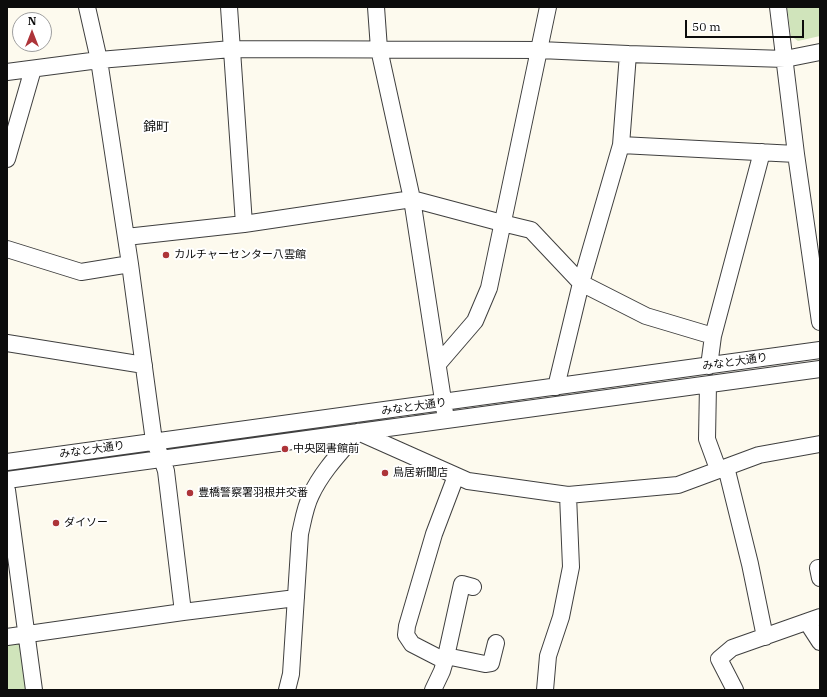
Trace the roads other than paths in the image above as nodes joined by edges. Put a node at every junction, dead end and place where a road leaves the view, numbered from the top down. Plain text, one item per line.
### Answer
1 (87, 7) edge
2 (229, 7) edge
3 (376, 7) edge
4 (548, 7) edge
5 (778, 7) edge
6 (232, 49) junction
7 (379, 49) junction
8 (540, 50) junction
9 (820, 52) edge
10 (628, 54) junction
11 (785, 59) junction
12 (99, 60) junction
13 (33, 70) junction
14 (7, 72) edge
15 (621, 145) junction
16 (762, 152) junction
17 (796, 154) junction
18 (7, 159) edge
19 (412, 199) junction
20 (244, 224) junction
21 (502, 224) junction
22 (126, 237) junction
23 (7, 249) edge
24 (130, 264) junction
25 (581, 283) junction
26 (820, 322) edge
27 (713, 336) junction
28 (7, 343) edge
29 (820, 350) edge
30 (438, 364) junction
31 (144, 365) junction
32 (709, 366) junction
33 (820, 369) edge
34 (708, 385) junction
35 (556, 387) junction
36 (444, 403) junction
37 (446, 420) junction
38 (358, 432) junction
39 (154, 441) junction
40 (820, 444) edge
41 (162, 459) junction
42 (7, 462) edge
43 (718, 469) junction
44 (456, 476) junction
45 (7, 480) edge
46 (7, 490) edge
47 (568, 496) junction
48 (820, 568) edge
49 (820, 578) edge
50 (473, 587) dead end
51 (296, 598) junction
52 (183, 612) junction
53 (813, 619) edge
54 (26, 634) junction
55 (7, 636) edge
56 (765, 637) junction
57 (820, 642) edge
58 (496, 643) dead end
59 (446, 658) junction
60 (34, 690) edge
61 (287, 690) edge
62 (433, 690) edge
63 (545, 690) edge
64 (735, 690) edge

1 - 12 street
2 - 6 street
3 - 7 street
4 - 8 street
5 - 11 street
6 - 7 street
6 - 12 street
6 - 20 street
7 - 8 street
7 - 19 street
8 - 10 street
8 - 21 street
9 - 11 street
10 - 11 street
10 - 15 street
11 - 17 street
12 - 13 street
12 - 22 street
13 - 14 street
13 - 18 street
15 - 16 street
15 - 25 street
16 - 17 street
16 - 27 street
17 - 26 street
19 - 20 street
19 - 21 street
19 - 30 street
20 - 22 street
21 - 25 street
21 - 30 street
22 - 24 street
23 - 24 street
24 - 31 street
25 - 27 street
25 - 35 street
27 - 32 street
28 - 31 street
29 - 32 street, みなと大通り
30 - 36 street
31 - 39 street
32 - 35 street, みなと大通り
33 - 34 street, みなと大通り
34 - 37 street, みなと大通り
34 - 43 street
35 - 36 street, みなと大通り
36 - 37 street
36 - 39 street, みなと大通り
37 - 38 street, みなと大通り
38 - 41 street, みなと大通り
38 - 44 street
38 - 51 street
39 - 41 street
39 - 42 street, みなと大通り
40 - 43 street
41 - 45 street, みなと大通り
41 - 52 street
43 - 47 street
43 - 56 street
44 - 47 street
44 - 59 street
46 - 54 street
47 - 63 street
48 - 49 street
50 - 59 street
51 - 52 street
51 - 61 street
52 - 54 street
53 - 56 street
53 - 57 street
54 - 55 street
54 - 60 street
56 - 64 street
58 - 59 street
59 - 62 street

